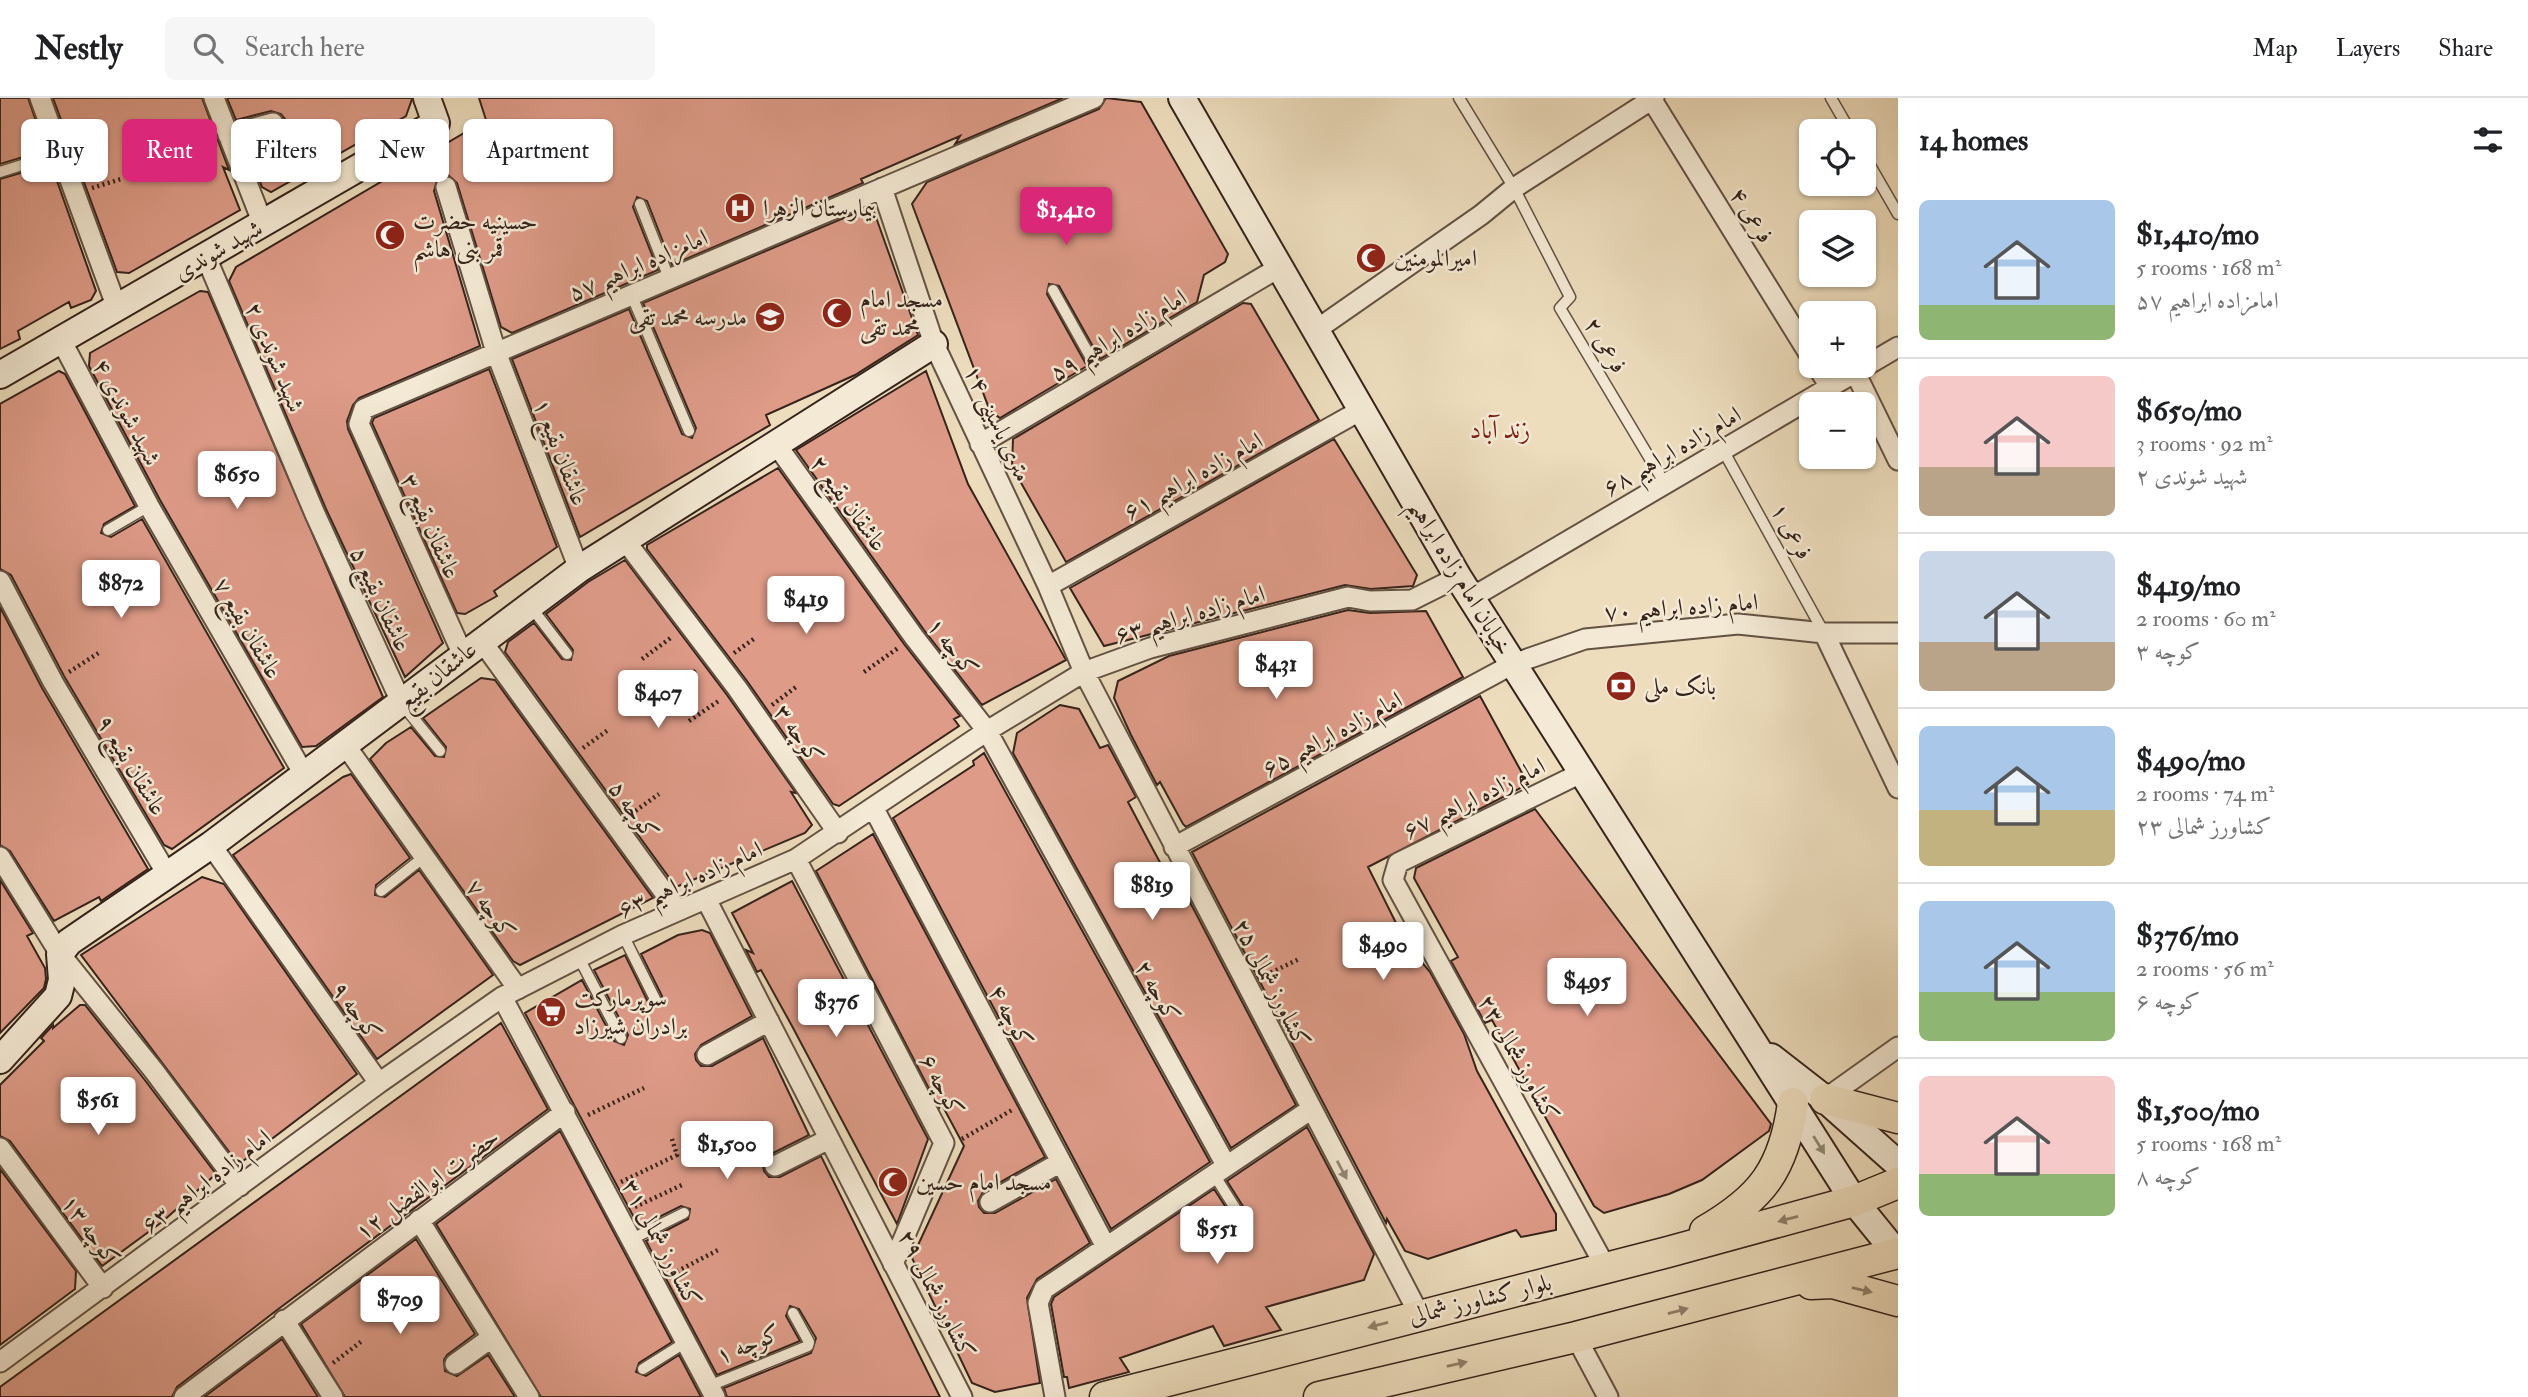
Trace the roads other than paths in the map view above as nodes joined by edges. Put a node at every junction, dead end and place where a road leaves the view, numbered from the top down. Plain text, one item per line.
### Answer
1 (40, 98) edge
2 (214, 98) edge
3 (427, 98) edge
4 (1094, 98) edge
5 (1182, 98) edge
6 (1459, 98) edge
7 (1831, 98) edge
8 (1653, 99) edge
9 (48, 119) edge
10 (1843, 119) edge
11 (231, 134) edge
12 (228, 135) junction
13 (21, 165) edge
14 (0, 172) edge
15 (1876, 176) edge
16 (71, 182) edge
17 (446, 187) dead end
18 (882, 188) junction
19 (1514, 188) junction
20 (639, 204) dead end
21 (1898, 214) edge
22 (263, 224) junction
23 (206, 257) junction
24 (1280, 267) junction
25 (669, 278) junction
26 (1053, 290) dead end
27 (631, 294) junction
28 (117, 308) junction
29 (1316, 330) junction
30 (1799, 337) edge
31 (62, 341) junction
32 (934, 344) junction
33 (1898, 347) edge
34 (496, 352) junction
35 (1876, 360) edge
36 (1100, 374) junction
37 (0, 375) edge
38 (1824, 378) edge
39 (1845, 378) edge
40 (1858, 378) edge
41 (1830, 387) junction
42 (1363, 409) junction
43 (360, 415) joint
44 (689, 431) dead end
45 (776, 444) junction
46 (980, 444) junction
47 (1723, 450) junction
48 (1898, 460) edge
49 (1665, 484) junction
50 (149, 506) junction
51 (315, 514) joint
52 (108, 530) dead end
53 (624, 539) junction
54 (579, 569) junction
55 (0, 581) edge
56 (1048, 586) junction
57 (1465, 587) junction
58 (882, 592) joint
59 (530, 605) junction
60 (1824, 633) junction
61 (1898, 633) edge
62 (472, 648) junction
63 (567, 654) dead end
64 (1513, 664) junction
65 (1084, 672) junction
66 (402, 704) junction
67 (987, 730) junction
68 (551, 738) joint
69 (346, 746) junction
70 (440, 751) dead end
71 (1581, 773) junction
72 (305, 776) junction
73 (1898, 788) edge
74 (874, 809) junction
75 (838, 833) junction
76 (211, 845) junction
77 (1174, 847) junction
78 (0, 857) edge
79 (424, 857) junction
80 (796, 859) junction
81 (1394, 872) joint
82 (167, 874) junction
83 (381, 891) dead end
84 (706, 899) junction
85 (677, 910) junction
86 (623, 935) junction
87 (60, 954) junction
88 (579, 958) junction
89 (510, 993) junction
90 (655, 999) dead end
91 (768, 1021) junction
92 (621, 1038) dead end
93 (1756, 1045) junction
94 (1898, 1047) edge
95 (706, 1055) dead end
96 (0, 1060) edge
97 (379, 1083) junction
98 (1825, 1099) junction
99 (1793, 1103) junction
100 (1310, 1110) junction
101 (568, 1118) junction
102 (1898, 1118) edge
103 (829, 1139) junction
104 (0, 1148) edge
105 (1061, 1162) junction
106 (1898, 1164) edge
107 (775, 1166) dead end
108 (1220, 1169) junction
109 (1898, 1183) edge
110 (240, 1186) junction
111 (1854, 1201) junction
112 (990, 1202) dead end
113 (1237, 1211) dead end
114 (684, 1213) dead end
115 (419, 1220) junction
116 (632, 1239) junction
117 (1105, 1245) junction
118 (1668, 1252) junction
119 (1898, 1254) edge
120 (893, 1264) junction
121 (1605, 1266) junction
122 (1776, 1284) junction
123 (103, 1288) junction
124 (1898, 1301) edge
125 (793, 1313) dead end
126 (1419, 1314) junction
127 (284, 1320) junction
128 (1576, 1337) junction
129 (491, 1338) junction
130 (686, 1342) junction
131 (0, 1362) edge
132 (455, 1364) dead end
133 (643, 1369) dead end
134 (712, 1391) edge
135 (1361, 1392) edge
136 (184, 1397) edge
137 (333, 1397) edge
138 (529, 1397) edge
139 (962, 1397) edge
140 (1055, 1397) edge
141 (1105, 1397) edge
142 (1319, 1397) edge
143 (1608, 1397) edge

1 - 9 street
2 - 12 street
3 - 22 street, شهید شوندی
4 - 18 street, امامزاده ابراهیم ۵۷
5 - 24 street, خیابان امام زاده ابراهیم
6 - 19 lane
7 - 10 lane
8 - 19 street
8 - 30 street, فرعی ۴
11 - 12 street
12 - 22 street
13 - 14 lane
15 - 21 lane
16 - 28 street
17 - 34 street, عاشقان بقیع ۱
18 - 25 street, امامزاده ابراهیم ۵۷
18 - 32 street, ۱۴ متری یاسینی
19 - 29 street
19 - 49 lane, فرعی ۲
20 - 25 lane
22 - 23 street, شهید شوندی
23 - 28 street, شهید شوندی
23 - 51 street, شهید شوندی ۲
24 - 29 street, خیابان امام زاده ابراهیم
24 - 36 street, امام زاده ابراهیم ۵۹
25 - 27 street, امامزاده ابراهیم ۵۷
26 - 36 lane
27 - 34 street, امامزاده ابراهیم ۵۷
27 - 44 lane
28 - 31 street, شهید شوندی
29 - 42 street, خیابان امام زاده ابراهیم
31 - 37 street, شهید شوندی
31 - 50 street, شهید شوندی ۴
32 - 45 street, عاشقان بقیع
32 - 46 street, ۱۴ متری یاسینی
33 - 35 street, امام زاده ابراهیم ۶۸
34 - 43 street, امامزاده ابراهیم ۵۷
34 - 54 street, عاشقان بقیع ۱
36 - 46 street, امام زاده ابراهیم ۵۹
38 - 41 street
39 - 41 street, امام زاده ابراهیم ۶۸
40 - 48 street
41 - 47 street, امام زاده ابراهیم ۶۸
42 - 56 street, امام زاده ابراهیم ۶۱
42 - 57 street, خیابان امام زاده ابراهیم
43 - 62 street, عاشقان بقیع ۳
45 - 53 street, عاشقان بقیع
45 - 58 street, عاشقان بقیع ۲
46 - 56 street, ۱۴ متری یاسینی
47 - 49 street, امام زاده ابراهیم ۶۸
47 - 60 lane, فرعی ۱
49 - 57 street, امام زاده ابراهیم ۶۸
50 - 52 lane
50 - 72 street, عاشقان بقیع ۷
51 - 66 street, عاشقان بقیع ۵
53 - 54 street, عاشقان بقیع
53 - 75 street, کوچه ۳
54 - 59 street, عاشقان بقیع
55 - 82 street, عاشقان بقیع ۹
56 - 65 street, ۱۴ متری یاسینی
57 - 64 street, خیابان امام زاده ابراهیم
57 - 65 street, امام زاده ابراهیم ۶۳
58 - 67 street, کوچه ۱
59 - 62 street, عاشقان بقیع
59 - 63 lane
60 - 61 street, امام زاده ابراهیم ۷۰
60 - 64 street, امام زاده ابراهیم ۷۰
60 - 73 street
62 - 66 street, عاشقان بقیع
62 - 68 street, عاشقان بقیع ۳
64 - 71 street, خیابان امام زاده ابراهیم
64 - 77 street, امام زاده ابراهیم ۶۵
65 - 67 street, امام زاده ابراهیم ۶۳
65 - 77 street, کشاورز شمالی ۲۵
66 - 69 street, عاشقان بقیع
66 - 70 lane
67 - 74 street, امام زاده ابراهیم ۶۳
67 - 108 street, کوچه ۲
68 - 85 street, کوچه ۵
69 - 72 street, عاشقان بقیع
69 - 79 street, کوچه ۷
71 - 81 street, امام زاده ابراهیم ۶۷
71 - 93 street, خیابان امام زاده ابراهیم
72 - 76 street, عاشقان بقیع
74 - 75 street, امام زاده ابراهیم ۶۳
74 - 105 street, کوچه ۴
75 - 80 street, امام زاده ابراهیم ۶۳
76 - 82 street, عاشقان بقیع
76 - 97 street, کوچه ۹
77 - 100 street, کشاورز شمالی ۲۵
78 - 87 street
79 - 83 lane
79 - 89 street, کوچه ۷
80 - 84 street, امام زاده ابراهیم ۶۳
80 - 120 street, کوچه ۶
81 - 121 street, کشاورز شمالی ۲۳
82 - 87 street, عاشقان بقیع
84 - 85 street, امام زاده ابراهیم ۶۳
84 - 91 street, کشاورز شمالی ۲۹
85 - 86 street, امام زاده ابراهیم ۶۳
86 - 88 street, امام زاده ابراهیم ۶۳
86 - 90 lane
87 - 96 street
87 - 110 street
88 - 89 street, امام زاده ابراهیم ۶۳
88 - 92 lane
89 - 97 street, امام زاده ابراهیم ۶۳
89 - 101 street, کوچه ۷
91 - 95 street
91 - 103 street, کشاورز شمالی ۲۹
93 - 98 street, خیابان امام زاده ابراهیم
93 - 99 street, خیابان امام زاده ابراهیم
94 - 98 street
97 - 110 street, امام زاده ابراهیم ۶۳
98 - 102 main road
98 - 106 street, خیابان امام زاده ابراهیم
99 -> 111 street, خیابان امام زاده ابراهیم
99 - 118 main road
100 - 108 street
100 -> 126 street, کشاورز شمالی ۲۵
101 - 115 street, حضرت ابوالفضل ۱۲
101 - 116 street, کشاورز شمالی ۳۱
103 - 107 street
103 - 120 street, کشاورز شمالی ۲۹
104 - 123 street, کوچه ۱۳
105 - 112 street
105 - 117 street, کوچه ۴
108 - 113 lane
108 - 117 street
109 - 111 main road, بلوار کشاورز شمالی
110 - 123 street, امام زاده ابراهیم ۶۳
111 -> 118 main road, بلوار کشاورز شمالی
111 - 119 street, خیابان امام زاده ابراهیم
114 - 116 lane
115 - 127 street, حضرت ابوالفضل ۱۲
115 - 129 street
116 - 130 street, کشاورز شمالی ۳۱
117 - 140 street
118 - 121 main road, بلوار کشاورز شمالی
119 - 122 main road
120 - 139 street, کشاورز شمالی ۲۹
121 - 126 main road, بلوار کشاورز شمالی
122 -> 124 main road
128 -> 122 main road
123 - 131 street, امام زاده ابراهیم ۶۳
125 - 134 lane, کوچه ۱
126 -> 141 main road, بلوار کشاورز شمالی
127 - 136 street, حضرت ابوالفضل ۱۲
127 - 137 street
135 -> 128 main road
128 - 143 street
129 - 132 street
129 - 138 street
130 - 133 lane
130 - 134 street, کشاورز شمالی ۳۱
135 - 142 main road

